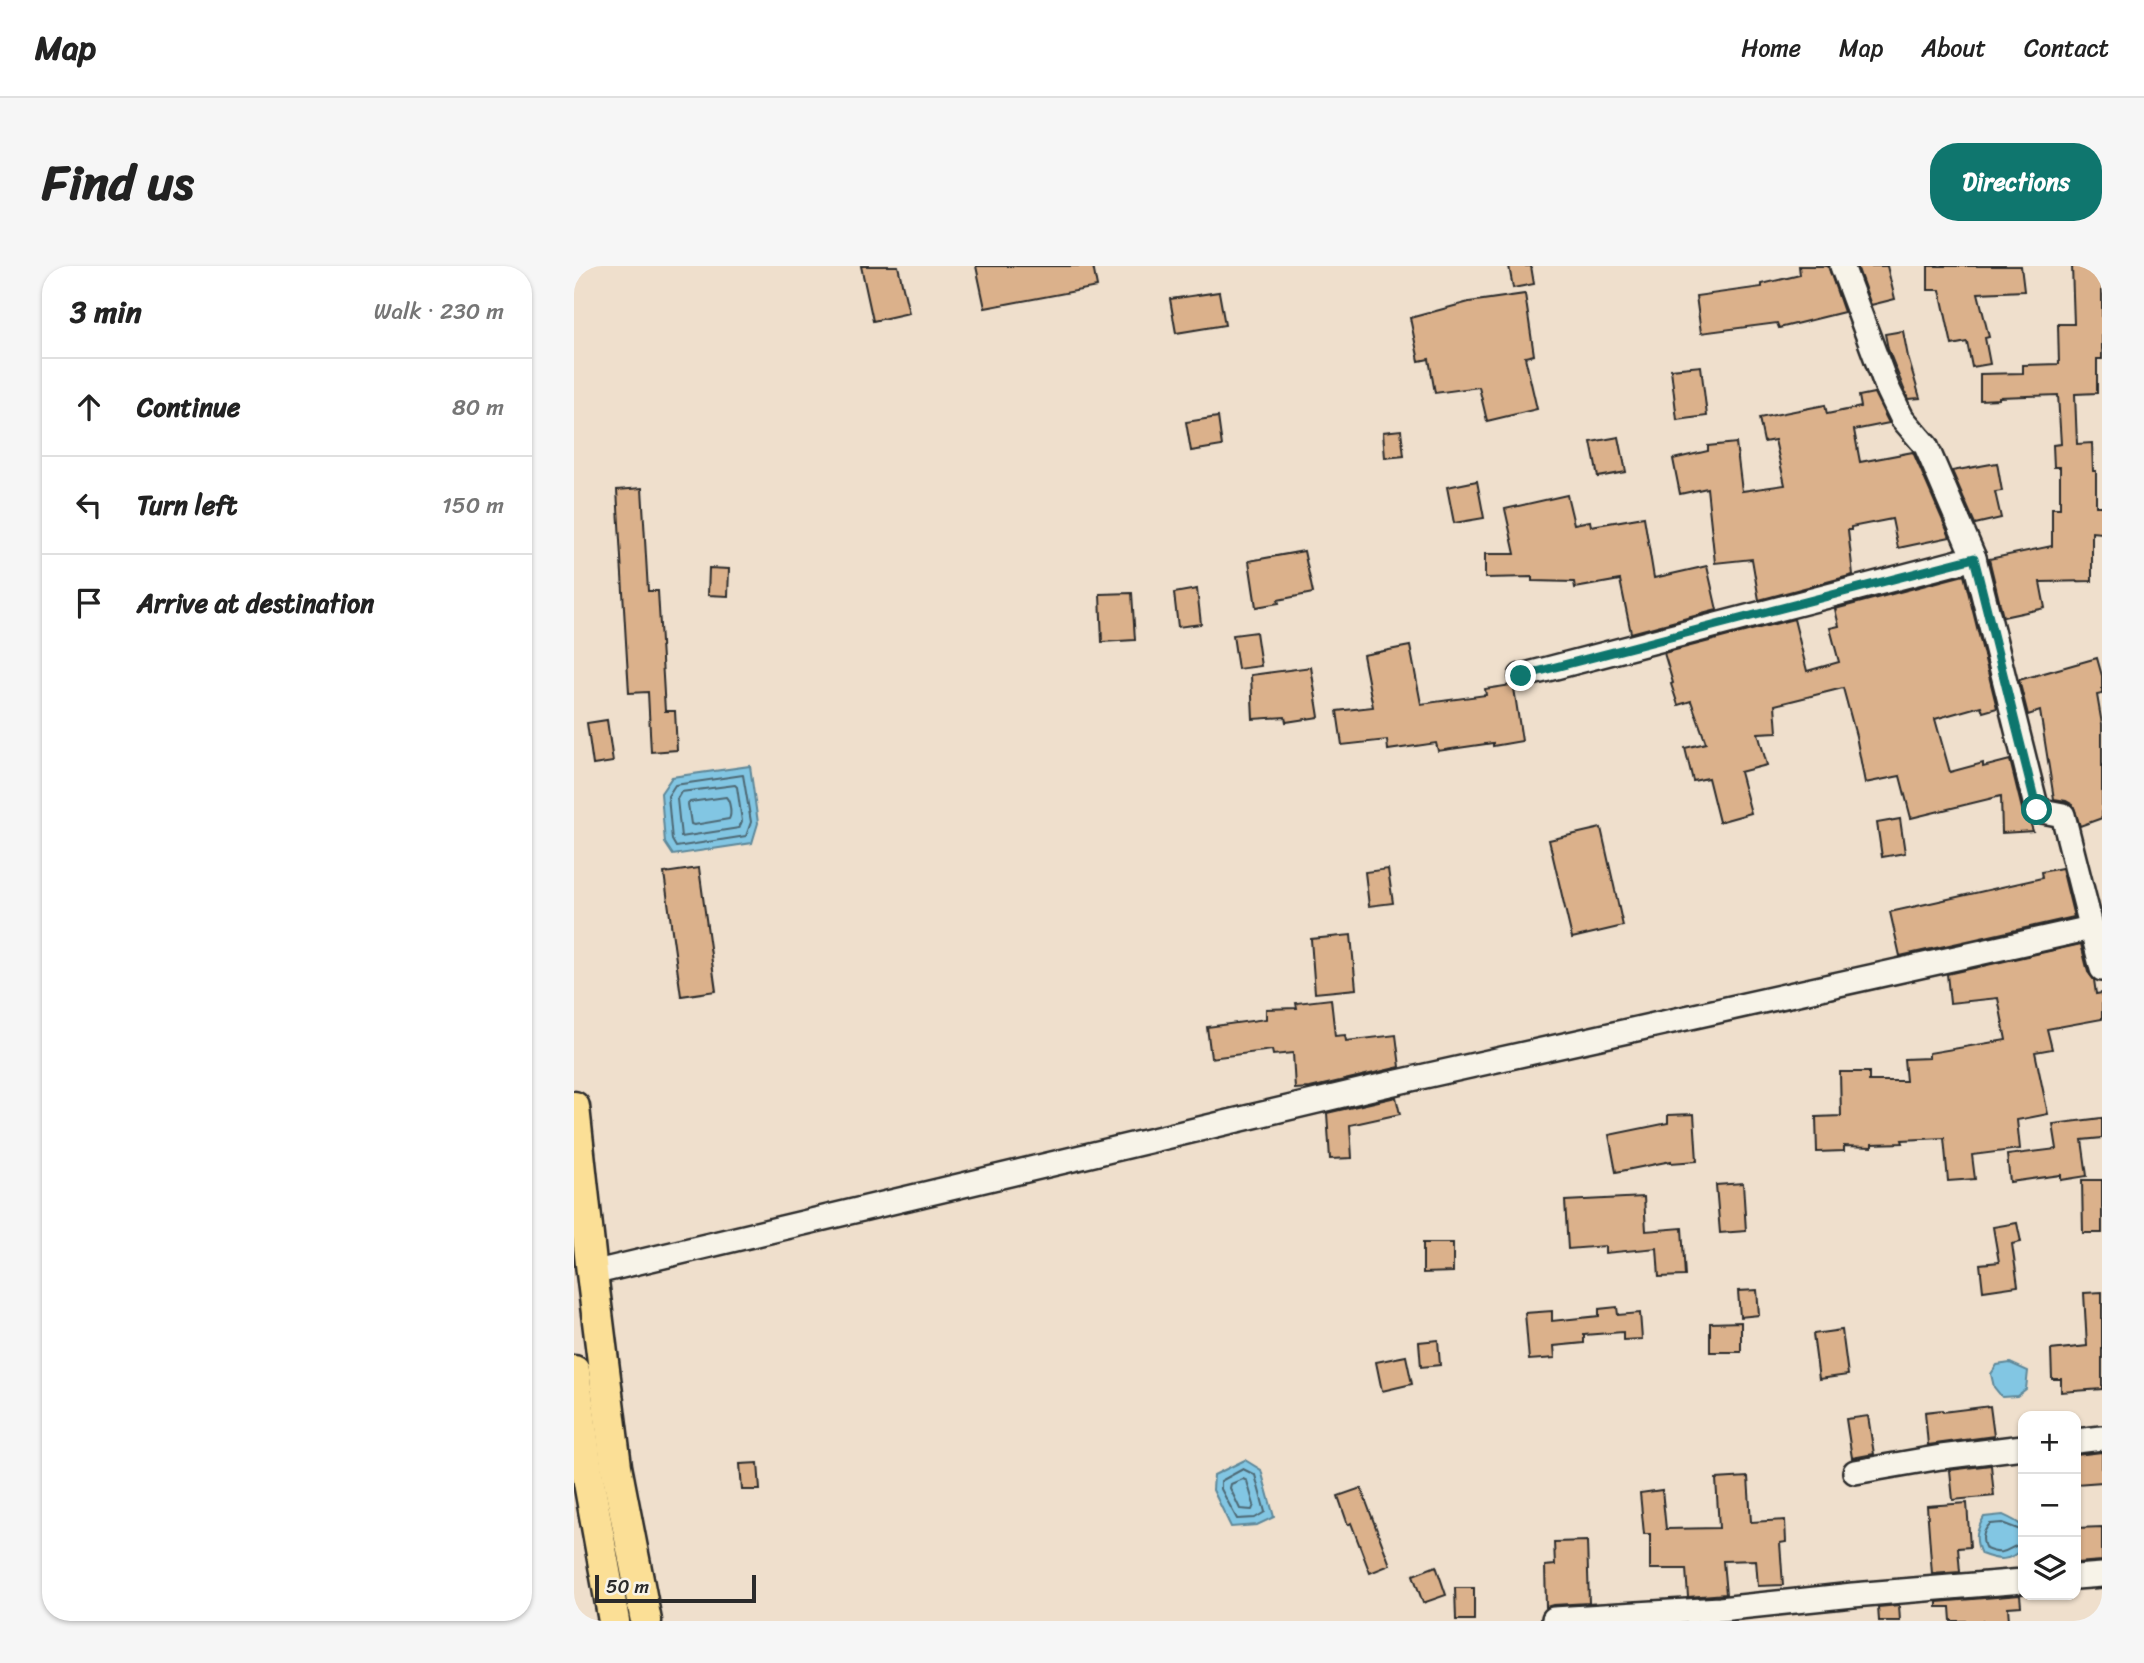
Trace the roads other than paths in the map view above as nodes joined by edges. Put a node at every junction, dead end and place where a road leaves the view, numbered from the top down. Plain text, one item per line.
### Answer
1 (1842, 266) edge
2 (1974, 558) junction
3 (1521, 676) dead end
4 (2091, 928) junction
5 (2102, 969) edge
6 (574, 1107) edge
7 (592, 1273) junction
8 (574, 1371) edge
9 (2102, 1438) edge
10 (2081, 1440) edge
11 (2018, 1448) edge
12 (1856, 1472) dead end
13 (2102, 1575) edge
14 (2081, 1577) edge
15 (2018, 1581) edge
16 (1554, 1619) edge
17 (614, 1621) edge
18 (646, 1621) edge

1 - 2 street
2 - 3 street
2 - 4 street
4 - 5 street
4 - 7 street
6 - 7 main road
7 - 18 main road
8 - 17 main road
9 - 10 street
11 - 12 street
13 - 14 street
15 - 16 street

